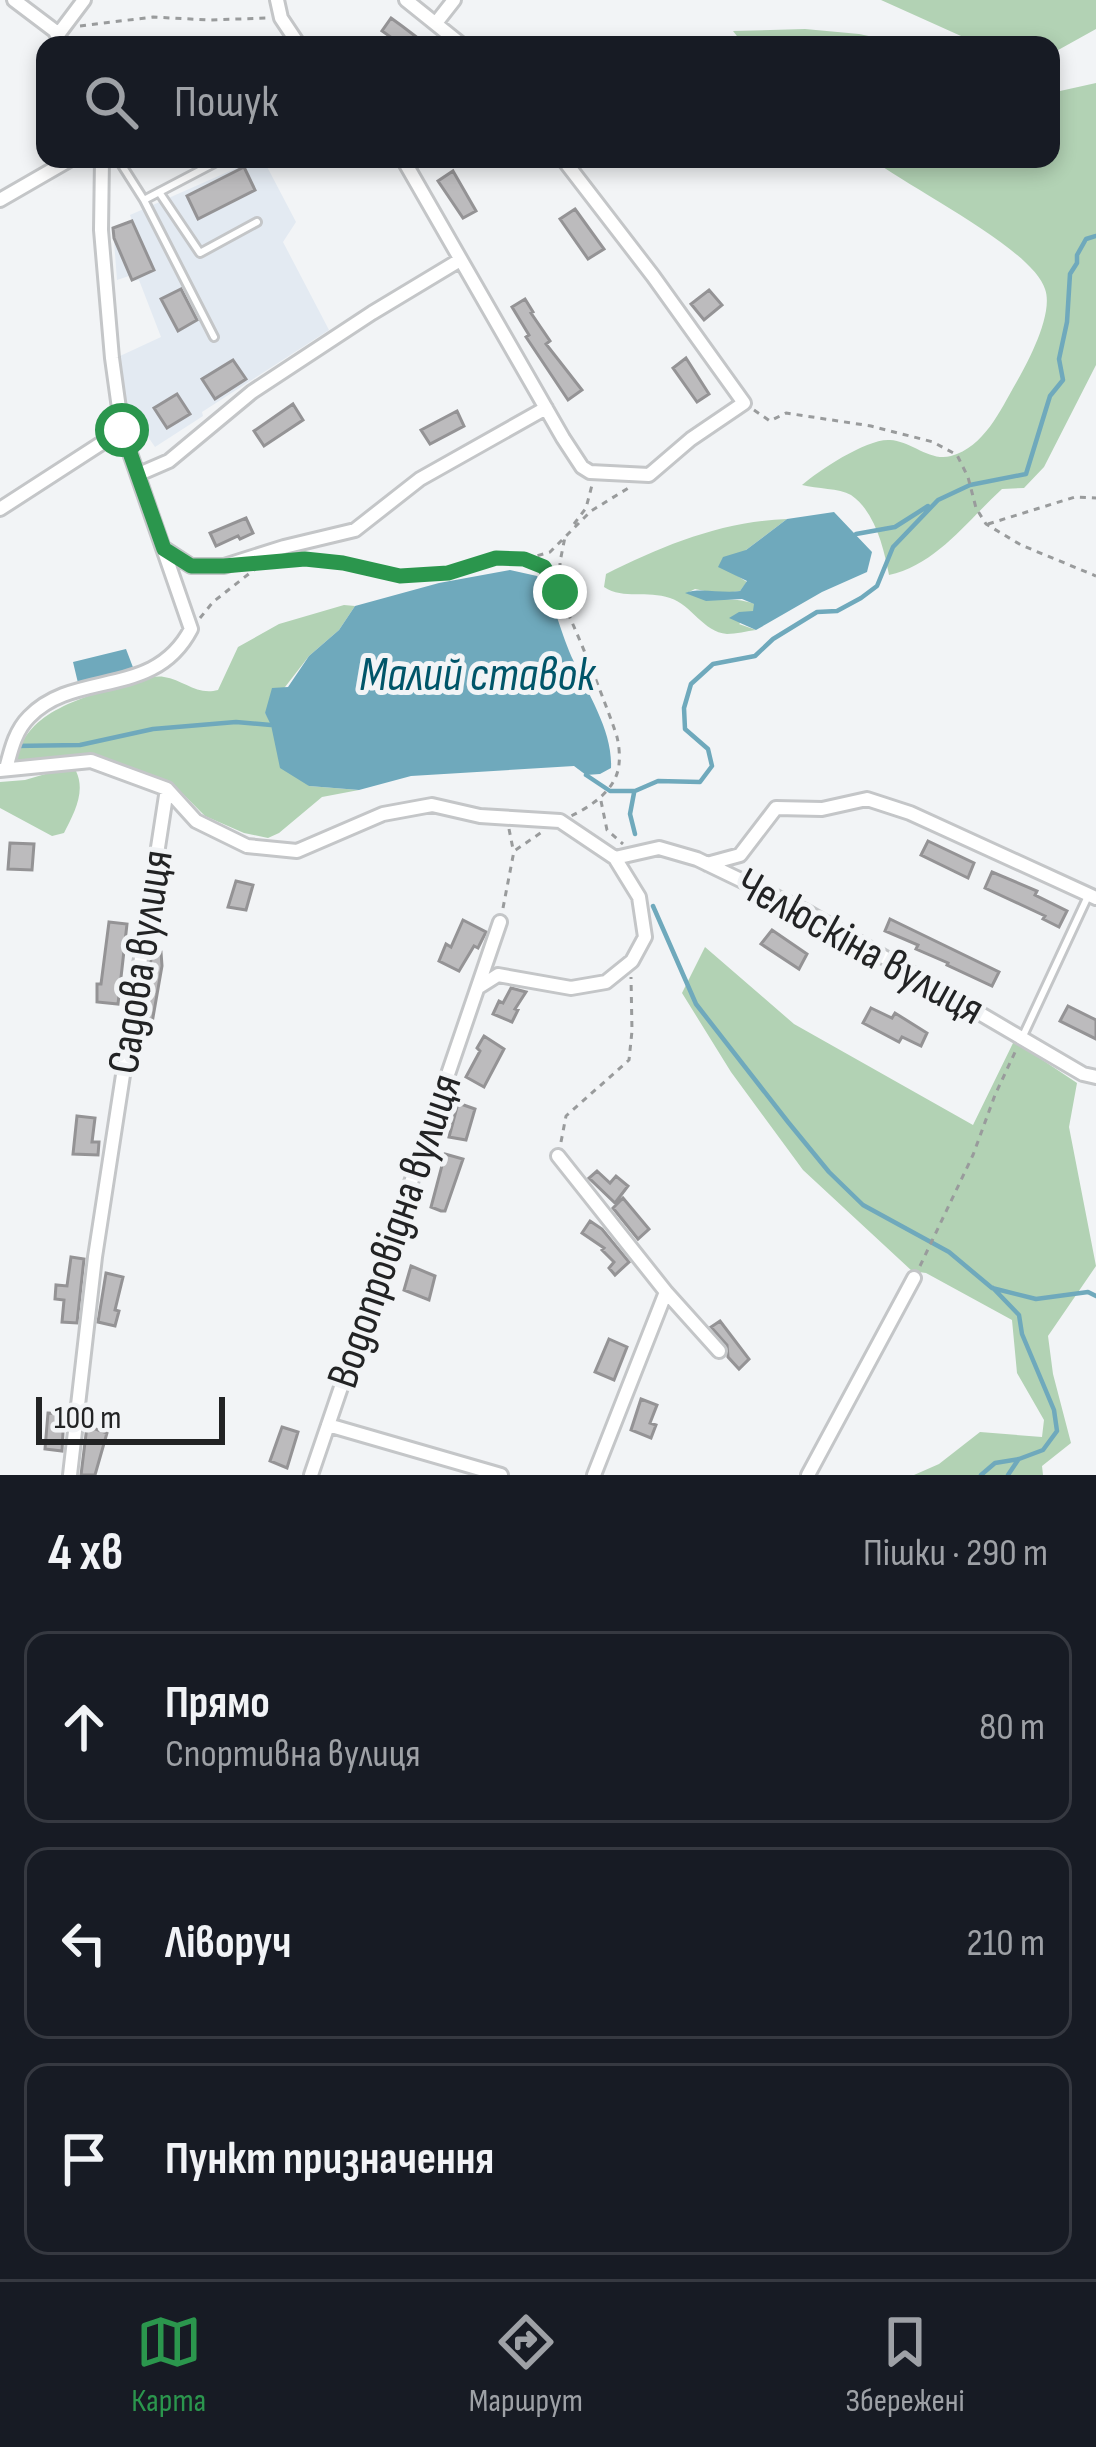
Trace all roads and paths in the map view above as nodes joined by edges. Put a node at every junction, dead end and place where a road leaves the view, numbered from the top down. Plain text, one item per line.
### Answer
1 (14, 0) edge
2 (84, 0) edge
3 (406, 0) edge
4 (454, 0) edge
5 (277, 1) edge
6 (281, 18) junction
7 (436, 23) junction
8 (61, 36) edge
9 (293, 36) edge
10 (451, 36) edge
11 (55, 168) edge
12 (101, 168) edge
13 (124, 168) edge
14 (205, 168) edge
15 (408, 168) edge
16 (570, 168) edge
17 (159, 192) junction
18 (0, 200) edge
19 (144, 200) junction
20 (257, 222) dead end
21 (460, 260) junction
22 (214, 338) dead end
23 (744, 403) junction
24 (546, 407) junction
25 (122, 430) junction
26 (590, 472) junction
27 (139, 474) junction
28 (649, 475) junction
29 (1096, 498) edge
30 (0, 509) edge
31 (986, 524) junction
32 (565, 536) junction
33 (164, 549) junction
34 (524, 559) junction
35 (288, 560) dead end
36 (255, 569) dead end
37 (1096, 576) edge
38 (560, 592) junction
39 (191, 629) junction
40 (3, 770) edge
41 (167, 789) junction
42 (601, 800) junction
43 (507, 818) junction
44 (560, 821) junction
45 (514, 851) junction
46 (634, 854) junction
47 (740, 855) junction
48 (615, 858) junction
49 (707, 864) junction
50 (744, 882) junction
51 (1092, 896) edge
52 (500, 922) joint
53 (632, 961) junction
54 (479, 987) junction
55 (1022, 1038) junction
56 (1096, 1077) edge
57 (558, 1156) joint
58 (914, 1278) joint
59 (666, 1292) junction
60 (719, 1351) dead end
61 (328, 1425) junction
62 (70, 1475) edge
63 (311, 1475) edge
64 (501, 1475) edge
65 (594, 1475) edge
66 (808, 1475) edge

1 - 8 street
2 - 8 street
3 - 7 street
4 - 7 street
5 - 6 street
6 - 8 path
6 - 9 street
7 - 10 street
11 - 18 street
12 - 25 street
13 - 19 lane
14 - 17 lane
15 - 21 street
16 - 23 street
17 - 19 lane
17 - 20 lane
19 - 22 lane
21 - 24 street
21 - 27 street
23 - 28 street
23 - 31 path
24 - 26 street
24 - 33 street
25 - 27 street
25 - 30 street
26 - 28 street
26 - 32 path
27 - 33 street
28 - 32 path
29 - 31 path
31 - 37 path
32 - 34 path
32 - 38 path
33 - 39 street
34 - 35 path
34 - 38 path
36 - 39 path
38 - 42 path
39 - 40 street
40 - 41 street
41 - 43 street, Садова вулиця
41 - 62 street, Садова вулиця
42 - 44 path
42 - 46 path
43 - 44 street
43 - 45 path
44 - 45 path
44 - 48 street
45 - 52 path
46 - 48 street, Челюскіна вулиця
46 - 49 street, Челюскіна вулиця
47 - 49 street
47 - 50 street
47 - 51 street
48 - 53 street
49 - 50 street, Челюскіна вулиця
50 - 55 street, Челюскіна вулиця
51 - 55 lane
52 - 54 street, Водопровідна вулиця
53 - 54 street
53 - 57 path
54 - 61 street, Водопровідна вулиця
55 - 56 street, Челюскіна вулиця
55 - 58 path
57 - 59 street
58 - 66 street
59 - 60 street
59 - 65 street
61 - 63 street, Водопровідна вулиця
61 - 64 street

